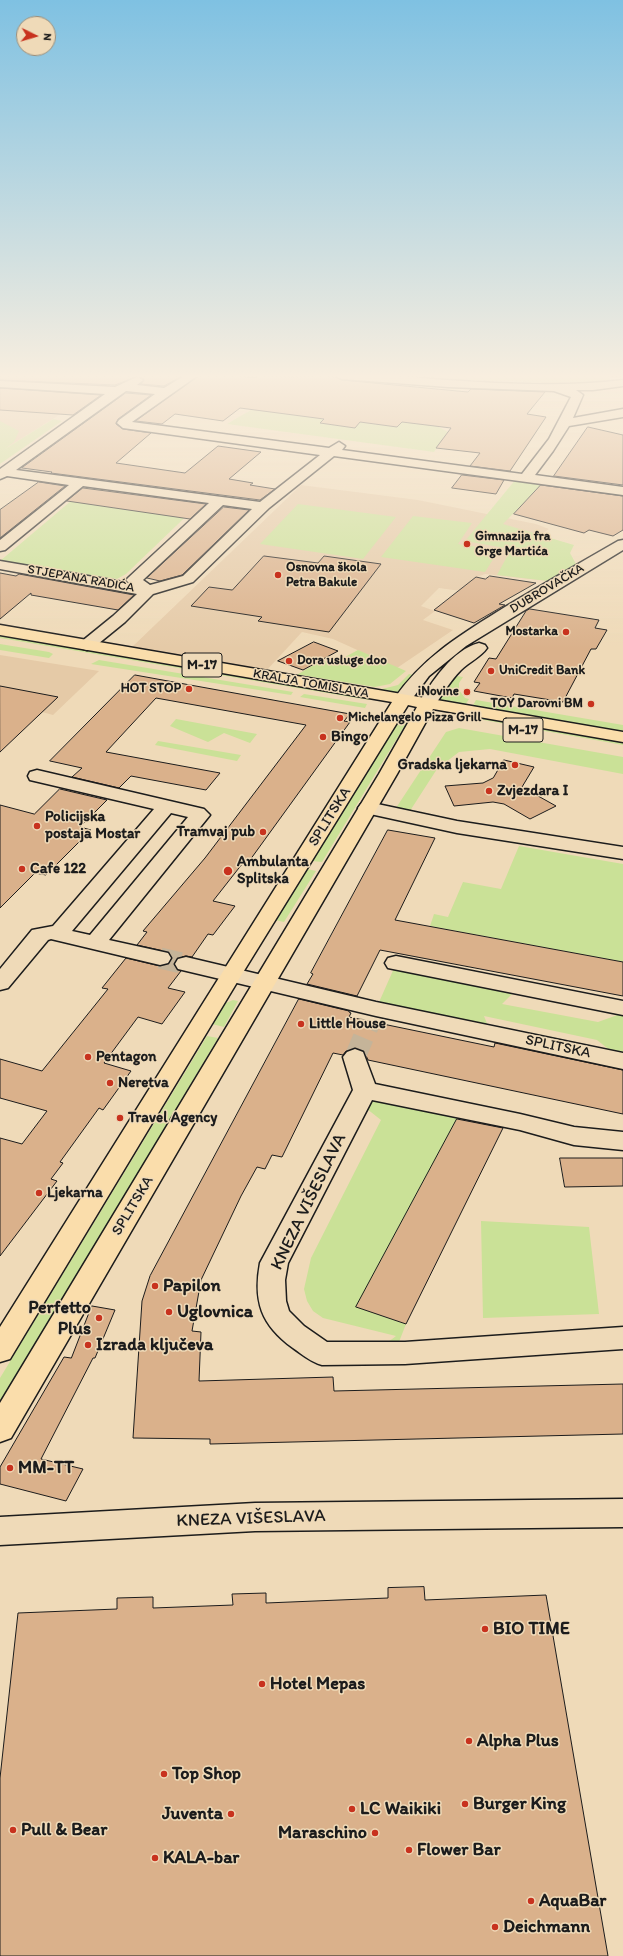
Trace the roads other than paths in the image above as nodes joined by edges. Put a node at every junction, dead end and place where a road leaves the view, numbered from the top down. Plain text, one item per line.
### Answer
1 (11, 467) edge
2 (312, 467) edge
3 (488, 467) edge
4 (534, 467) edge
5 (530, 473) junction
6 (2, 474) edge
7 (623, 480) edge
8 (80, 482) junction
9 (623, 491) edge
10 (219, 501) junction
11 (262, 506) junction
12 (623, 544) edge
13 (0, 547) edge
14 (623, 561) edge
15 (0, 565) edge
16 (148, 591) junction
17 (0, 630) edge
18 (0, 642) edge
19 (87, 645) junction
20 (400, 704) junction
21 (425, 708) junction
22 (623, 737) edge
23 (623, 747) edge
24 (37, 776) dead end
25 (168, 806) junction
26 (368, 808) junction
27 (623, 853) edge
28 (301, 864) junction
29 (331, 870) junction
30 (264, 922) junction
31 (295, 929) junction
32 (58, 934) junction
33 (96, 942) junction
34 (160, 958) tunnel mouth
35 (396, 963) dead end
36 (186, 964) tunnel mouth
37 (230, 974) junction
38 (264, 982) junction
39 (0, 983) edge
40 (623, 1008) edge
41 (355, 1057) tunnel mouth
42 (623, 1061) edge
43 (365, 1090) junction
44 (623, 1141) edge
45 (623, 1338) edge
46 (0, 1351) edge
47 (0, 1430) edge
48 (623, 1513) edge
49 (0, 1531) edge

1 - 6 street
2 - 11 street
3 - 5 street
4 - 5 street
5 - 7 street
5 - 9 street
6 - 8 street
8 - 10 street
8 - 13 street
10 - 11 street
10 - 16 street, STJEPANA RADIĆA
11 - 16 street
12 - 20 street, DUBROVAČKA
14 - 21 street, DUBROVAČKA
15 - 16 street, STJEPANA RADIĆA
16 - 19 street
17 - 19 main road, KRALJA TOMISLAVA / M-17
18 - 20 main road, KRALJA TOMISLAVA / M-17
19 - 20 main road, KRALJA TOMISLAVA / M-17
20 - 21 main road, KRALJA TOMISLAVA / M-17
20 - 28 main road, SPLITSKA
21 - 22 main road, KRALJA TOMISLAVA / M-17
21 - 23 main road, KRALJA TOMISLAVA / M-17
21 - 26 main road, SPLITSKA
24 - 25 street
25 - 32 street
25 - 33 street
26 - 27 street, SPLITSKA
26 - 29 main road, SPLITSKA
28 - 29 main road
28 - 30 main road, SPLITSKA
29 - 31 main road, SPLITSKA
30 - 31 main road
30 - 37 main road, SPLITSKA
31 - 38 main road, SPLITSKA
32 - 33 street
32 - 39 street
33 - 34 street
35 - 40 street
36 - 37 street
37 - 38 street, SPLITSKA
37 - 46 main road, SPLITSKA
38 - 42 street, SPLITSKA
38 - 47 main road, SPLITSKA
41 - 43 street
43 - 44 street
43 - 45 street, KNEZA VIŠESLAVA
48 - 49 street, KNEZA VIŠESLAVA

